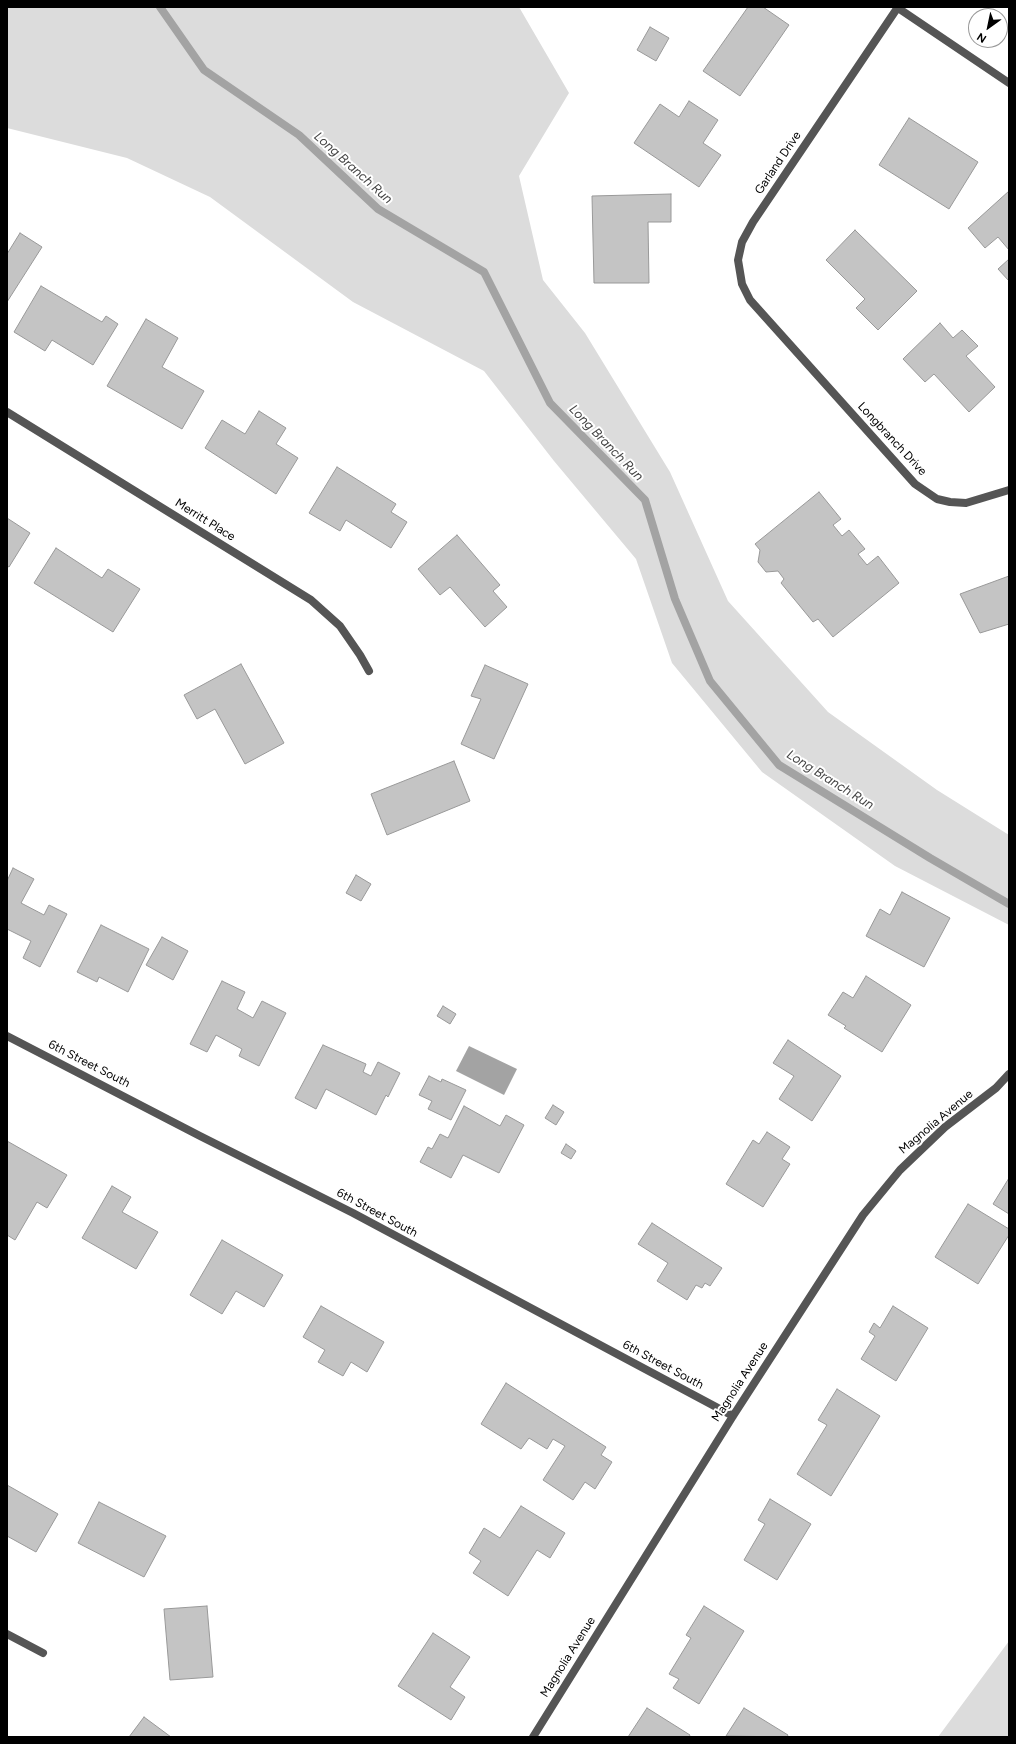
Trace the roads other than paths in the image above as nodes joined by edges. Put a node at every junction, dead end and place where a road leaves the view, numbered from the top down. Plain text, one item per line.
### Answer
1 (898, 7) edge
2 (1009, 83) edge
3 (783, 337) joint
4 (7, 412) edge
5 (1009, 490) edge
6 (369, 671) dead end
7 (7, 1036) edge
8 (1009, 1074) edge
9 (733, 1416) junction
10 (7, 1634) edge
11 (43, 1653) dead end
12 (532, 1737) edge

1 - 2 street
1 - 3 street, Garland Drive
3 - 5 street, Longbranch Drive
4 - 6 street, Merritt Place
7 - 9 street, 6th Street South
8 - 9 street, Magnolia Avenue
9 - 12 street, Magnolia Avenue
10 - 11 street

